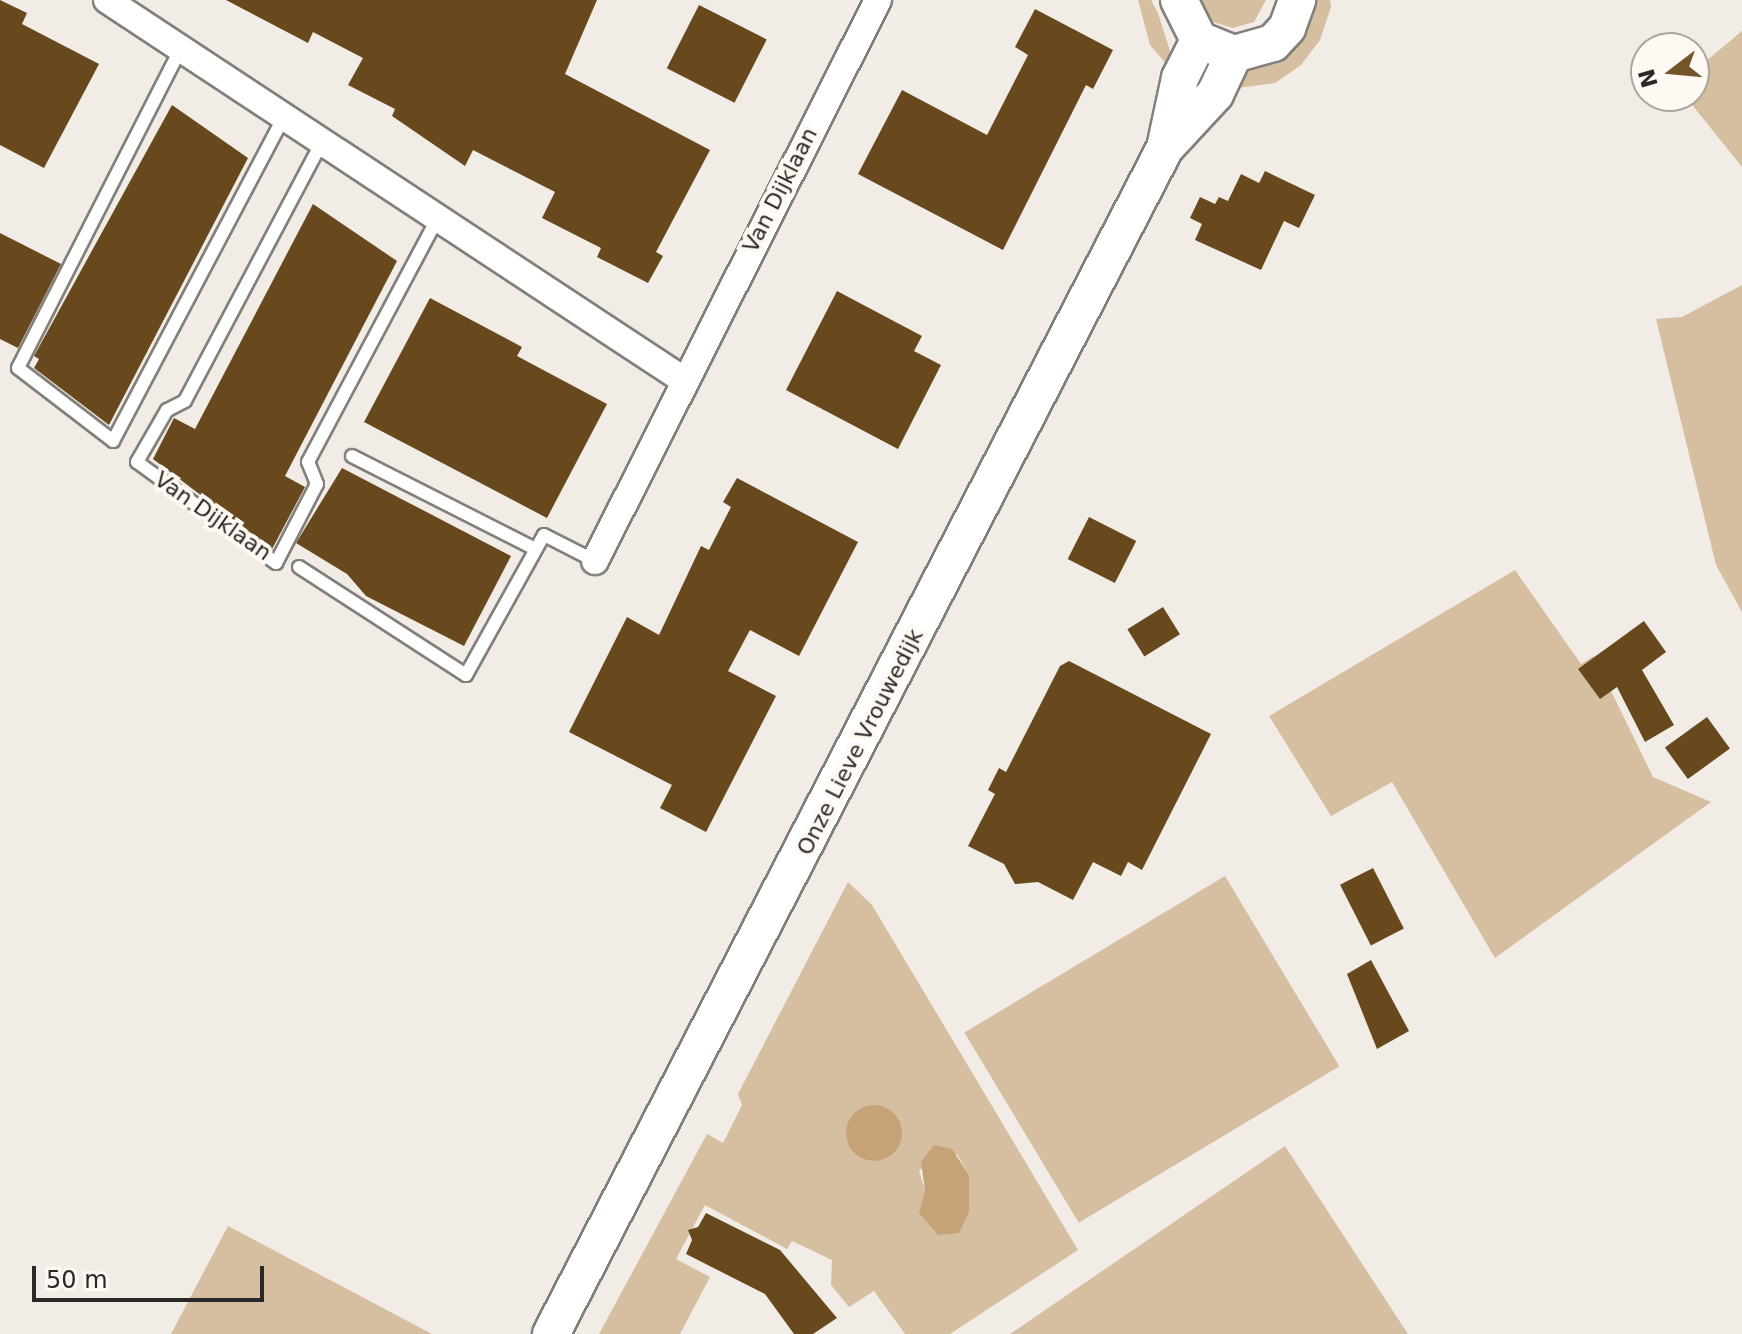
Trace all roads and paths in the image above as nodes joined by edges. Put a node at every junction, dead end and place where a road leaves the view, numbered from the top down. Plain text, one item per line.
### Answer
1 (107, 0) edge
2 (878, 0) edge
3 (1179, 0) edge
4 (1297, 0) edge
5 (1199, 40) junction
6 (182, 46) junction
7 (1234, 54) junction
8 (285, 115) junction
9 (323, 140) junction
10 (1165, 148) junction
11 (438, 217) junction
12 (682, 379) junction
13 (352, 456) dead end
14 (531, 547) junction
15 (595, 561) joint
16 (299, 567) dead end
17 (551, 1334) edge

1 - 6 street
2 - 12 street, Van Dijklaan
3 - 5 main road
4 - 7 main road
5 - 7 main road
5 - 10 main road, Onze Lieve Vrouwedijk
6 - 8 street
6 - 8 lane
7 - 10 main road, Onze Lieve Vrouwedijk
8 - 9 street
9 - 11 street
9 - 11 lane, Van Dijklaan
10 - 17 main road, Onze Lieve Vrouwedijk
11 - 12 street
12 - 15 street, Van Dijklaan
13 - 14 lane
14 - 15 lane, Van Dijklaan
14 - 16 lane, Van Dijklaan

